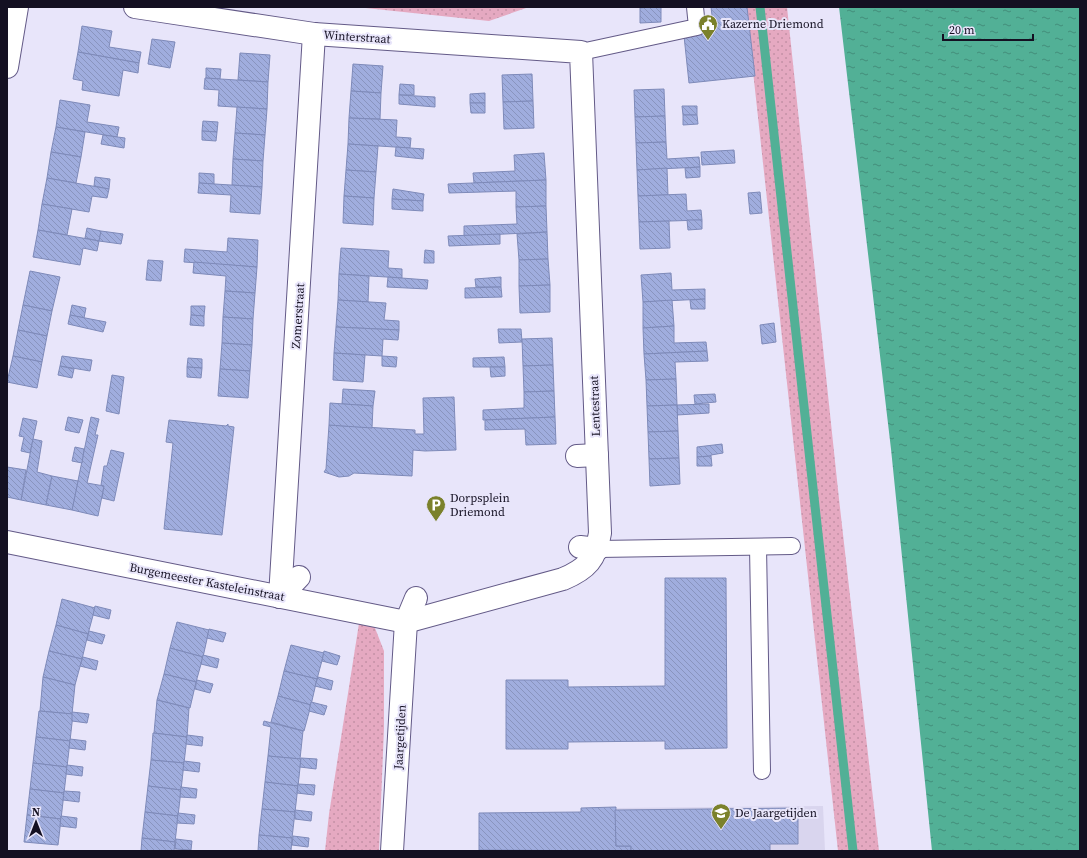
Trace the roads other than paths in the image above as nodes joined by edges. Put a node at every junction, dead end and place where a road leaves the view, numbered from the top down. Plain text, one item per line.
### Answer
1 (17, 7) edge
2 (135, 7) edge
3 (695, 7) edge
4 (314, 34) junction
5 (581, 52) junction
6 (7, 67) edge
7 (7, 542) edge
8 (758, 546) junction
9 (792, 546) dead end
10 (589, 548) junction
11 (299, 577) dead end
12 (280, 597) junction
13 (416, 598) dead end
14 (406, 622) junction
15 (762, 771) dead end
16 (392, 851) edge

1 - 6 street
2 - 4 street, Winterstraat
3 - 5 lane
4 - 5 street, Winterstraat
4 - 12 street, Zomerstraat
5 - 10 street, Lentestraat
7 - 12 street, Burgemeester Kasteleinstraat
8 - 9 lane
8 - 10 lane
8 - 15 lane
10 - 14 street, Lentestraat
11 - 12 street
12 - 14 street, Burgemeester Kasteleinstraat
13 - 14 street, Jaargetijden
14 - 16 street, Jaargetijden

